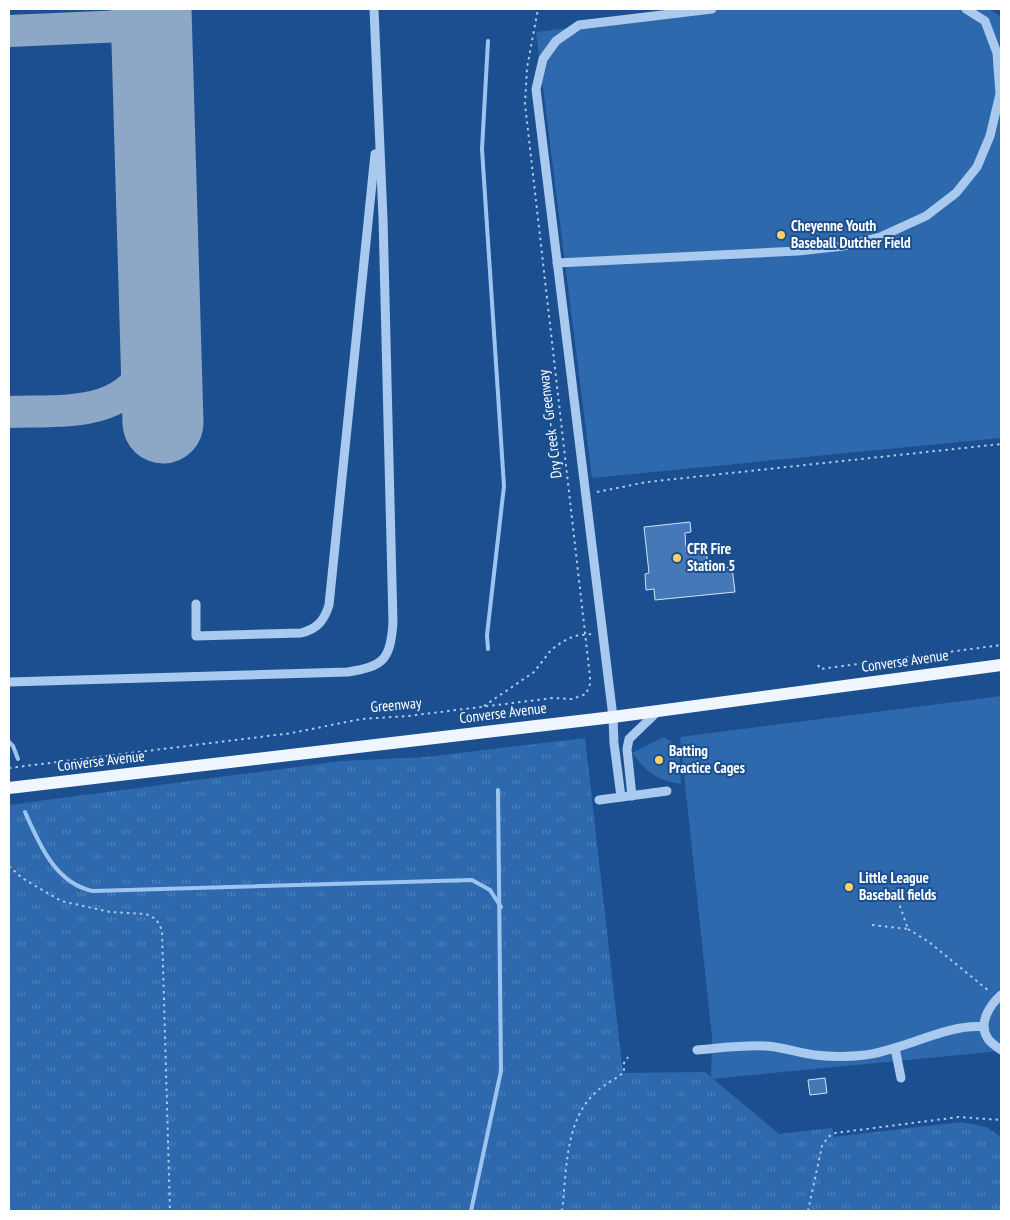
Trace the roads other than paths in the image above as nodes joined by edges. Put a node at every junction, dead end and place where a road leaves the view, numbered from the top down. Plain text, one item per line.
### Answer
1 (374, 9) edge
2 (712, 9) edge
3 (966, 9) edge
4 (378, 124) junction
5 (557, 263) junction
6 (196, 604) dead end
7 (1001, 665) edge
8 (9, 682) edge
9 (658, 711) junction
10 (613, 717) junction
11 (9, 788) edge
12 (667, 791) dead end
13 (632, 796) junction
14 (621, 797) junction
15 (599, 800) dead end
16 (999, 996) edge
17 (984, 1027) junction
18 (895, 1048) junction
19 (697, 1050) dead end
20 (1001, 1050) edge
21 (901, 1078) dead end

1 - 4 lane
2 - 5 lane
3 - 5 lane
4 - 6 lane
4 - 8 lane
5 - 10 lane
7 - 9 main road, Converse Avenue
9 - 10 main road, Converse Avenue
9 - 13 lane
10 - 11 main road, Converse Avenue
10 - 14 lane
12 - 13 lane
13 - 14 lane
14 - 15 lane
16 - 17 lane
17 - 18 lane
17 - 20 lane
18 - 19 lane
18 - 21 lane

